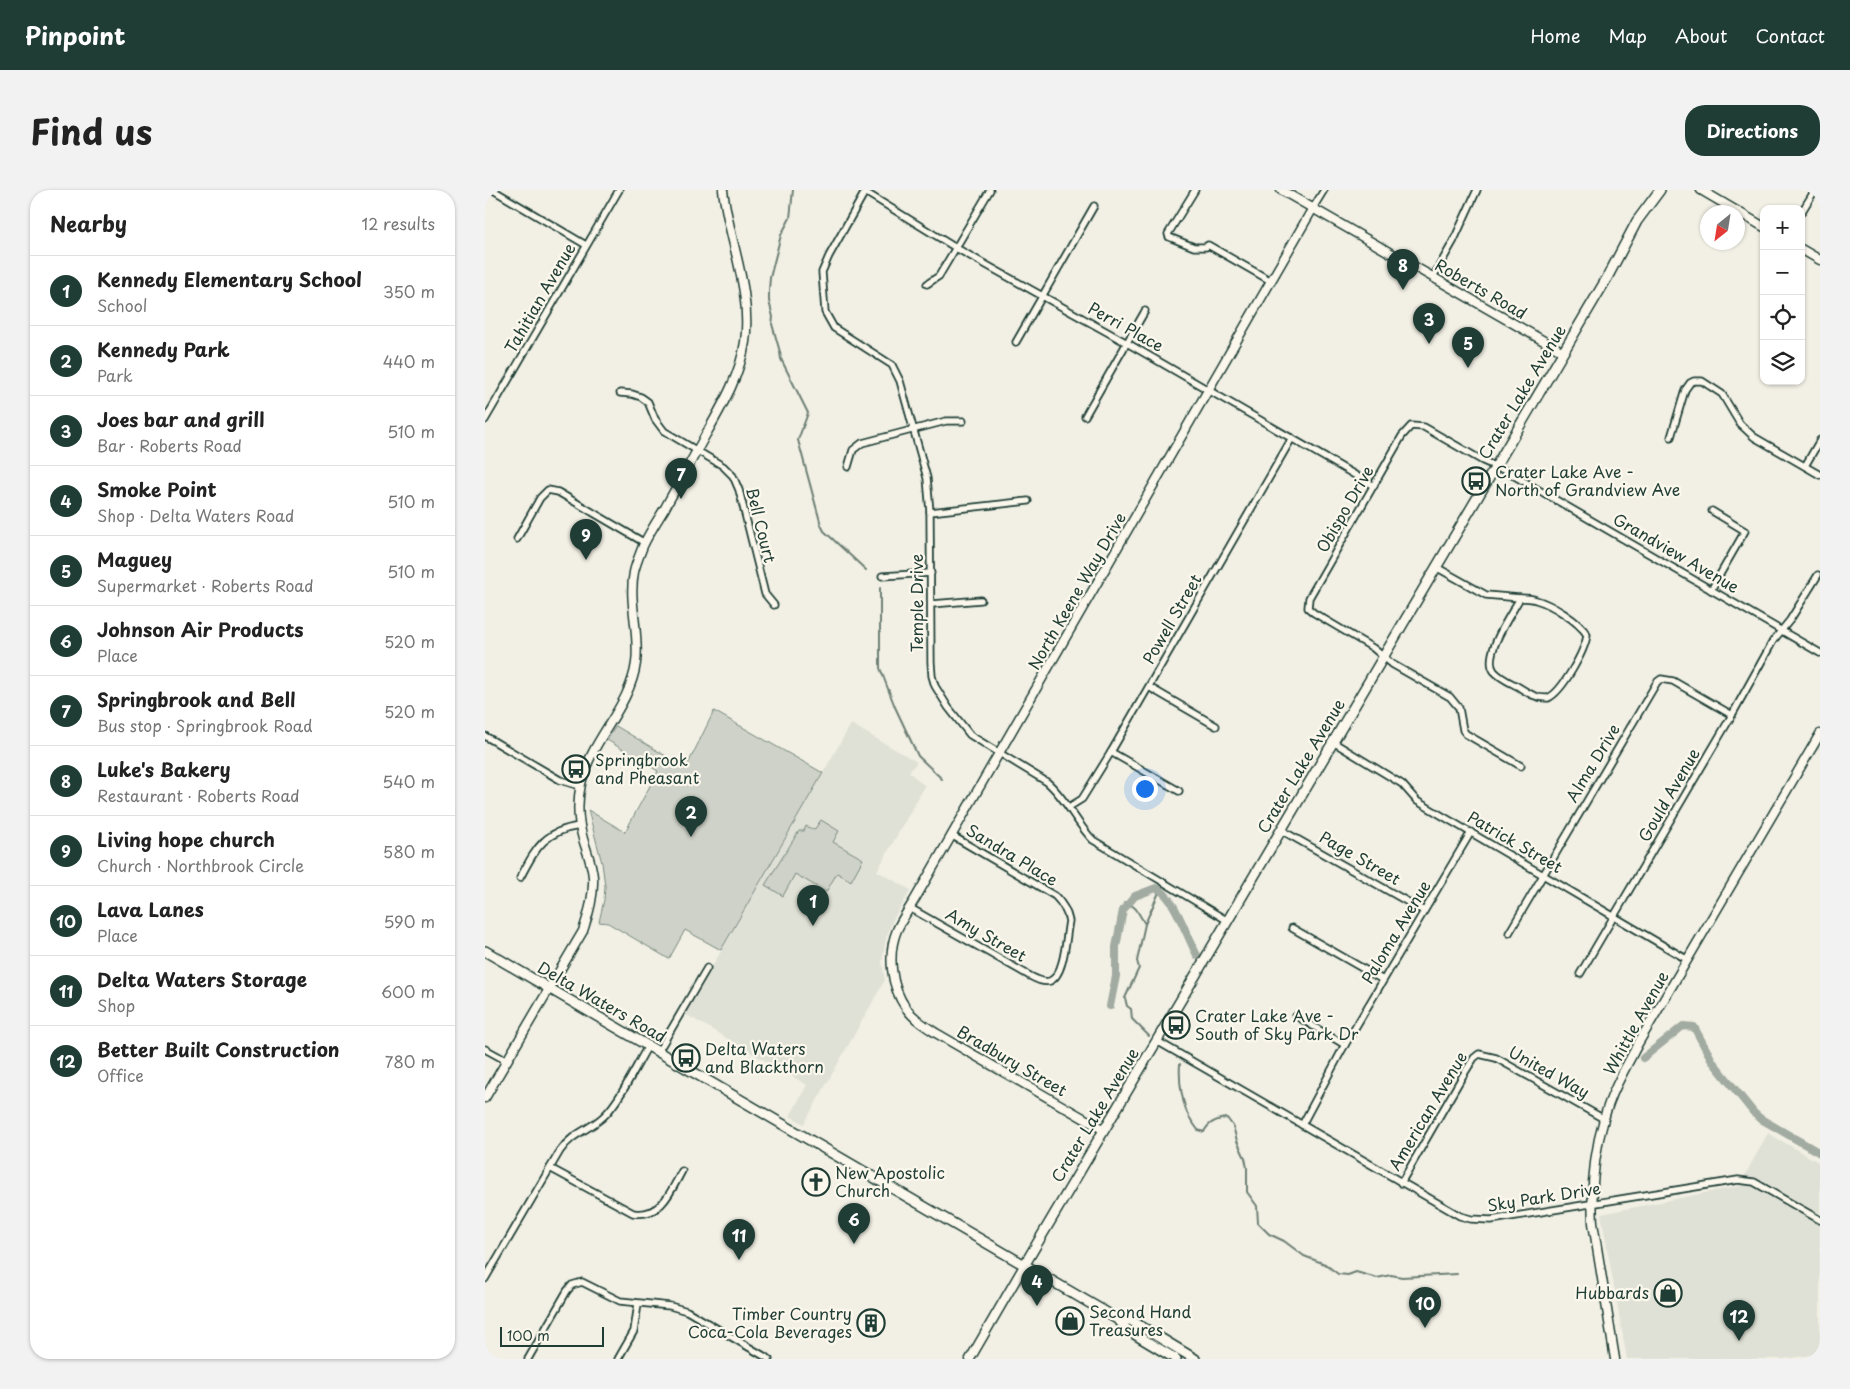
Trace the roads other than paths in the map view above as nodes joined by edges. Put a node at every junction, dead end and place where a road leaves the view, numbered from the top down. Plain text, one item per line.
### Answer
1 (493, 190) edge
2 (619, 190) edge
3 (723, 190) edge
4 (989, 190) edge
5 (1195, 190) edge
6 (1281, 190) edge
7 (1324, 190) edge
8 (1477, 190) edge
9 (1660, 190) edge
10 (1701, 190) edge
11 (1815, 190) edge
12 (865, 191) edge
13 (1094, 206) dead end
14 (1805, 206) edge
15 (1313, 208) junction
16 (1760, 225) edge
17 (587, 245) junction
18 (956, 248) junction
19 (1803, 250) edge
20 (1820, 260) edge
21 (1433, 277) junction
22 (1271, 281) junction
23 (927, 284) dead end
24 (1042, 297) junction
25 (1145, 311) dead end
26 (1016, 342) dead end
27 (1127, 343) junction
28 (1563, 352) junction
29 (1209, 390) junction
30 (620, 393) dead end
31 (1085, 416) dead end
32 (485, 420) edge
33 (963, 421) dead end
34 (1411, 426) joint
35 (914, 429) junction
36 (1671, 437) dead end
37 (1292, 438) junction
38 (1820, 440) edge
39 (697, 450) junction
40 (1805, 466) junction
41 (848, 467) dead end
42 (1496, 467) junction
43 (1820, 475) edge
44 (1374, 486) junction
45 (1028, 501) dead end
46 (1712, 511) dead end
47 (931, 512) junction
48 (517, 539) dead end
49 (645, 543) junction
50 (1436, 567) junction
51 (931, 573) junction
52 (1818, 575) dead end
53 (882, 576) dead end
54 (1711, 590) junction
55 (1520, 598) junction
56 (981, 600) dead end
57 (932, 604) junction
58 (774, 605) dead end
59 (1782, 630) junction
60 (1820, 653) edge
61 (1383, 657) junction
62 (1149, 687) junction
63 (1732, 715) junction
64 (1216, 726) dead end
65 (1820, 734) edge
66 (485, 736) edge
67 (1333, 742) junction
68 (1111, 752) junction
69 (999, 753) junction
70 (1521, 766) dead end
71 (581, 786) junction
72 (1179, 791) dead end
73 (1069, 807) junction
74 (580, 826) junction
75 (1281, 830) junction
76 (1471, 832) junction
77 (951, 835) junction
78 (1543, 875) junction
79 (520, 878) dead end
80 (910, 908) junction
81 (1424, 911) junction
82 (1614, 916) junction
83 (1228, 920) junction
84 (1292, 928) dead end
85 (1509, 933) dead end
86 (485, 951) edge
87 (1688, 960) junction
88 (707, 968) dead end
89 (1580, 974) dead end
90 (1383, 980) junction
91 (1050, 981) joint
92 (549, 989) junction
93 (910, 1012) joint
94 (1297, 1016) dead end
95 (1157, 1041) junction
96 (1345, 1045) junction
97 (648, 1046) junction
98 (485, 1049) edge
99 (658, 1052) junction
100 (1479, 1054) joint
101 (507, 1061) junction
102 (485, 1098) edge
103 (1604, 1118) junction
104 (1302, 1125) junction
105 (1104, 1130) junction
106 (550, 1168) junction
107 (682, 1171) dead end
108 (1401, 1183) junction
109 (1592, 1204) junction
110 (1820, 1220) edge
111 (1025, 1264) junction
112 (485, 1279) edge
113 (638, 1304) junction
114 (1119, 1320) junction
115 (528, 1359) edge
116 (618, 1359) edge
117 (769, 1359) edge
118 (970, 1359) edge
119 (1176, 1359) edge
120 (1195, 1359) edge
121 (1615, 1359) edge

1 - 17 street
2 - 17 street, Tahitian Avenue
3 - 39 street
4 - 18 street
5 - 22 street
6 - 15 street, Roberts Road
7 - 15 street, North Keene Way Drive
8 - 21 street
9 - 28 main road, Crater Lake Avenue
10 - 16 street
11 - 14 street
12 - 18 street, Perri Place
12 - 35 street, Temple Drive
13 - 24 street
15 - 21 street, Roberts Road
15 - 22 street, North Keene Way Drive
17 - 32 street, Tahitian Avenue
18 - 23 street
18 - 24 street, Perri Place
19 - 20 street
21 - 28 street, Roberts Road
22 - 29 street, North Keene Way Drive
24 - 26 street
24 - 27 street, Perri Place
25 - 27 street
27 - 29 street, Perri Place
27 - 31 street
28 - 42 main road, Crater Lake Avenue
29 - 37 street, Perri Place
29 - 69 street, North Keene Way Drive
30 - 39 street, Bell Court
33 - 35 street
34 - 42 street, Grandview Avenue
34 - 44 street, Obispo Drive
35 - 41 street
35 - 47 street, Temple Drive
36 - 40 street
37 - 44 street, Perri Place
37 - 62 street, Powell Street
38 - 40 street
39 - 49 street
39 - 58 street, Bell Court
40 - 43 street
42 - 50 main road, Crater Lake Avenue
42 - 54 street, Grandview Avenue
44 - 61 street, Obispo Drive
45 - 47 street
46 - 54 street
47 - 51 street, Temple Drive
48 - 49 street
49 - 71 street
50 - 55 street
50 - 61 main road, Crater Lake Avenue
51 - 53 street
51 - 57 street, Temple Drive
52 - 59 street, Gould Avenue
54 - 59 street, Grandview Avenue
55 - 55 street
56 - 57 street
57 - 69 street, Temple Drive
59 - 60 street, Grandview Avenue
59 - 63 street, Gould Avenue
61 - 67 main road, Crater Lake Avenue
61 - 70 street
62 - 64 street
62 - 68 street, Powell Street
63 - 78 street, Alma Drive
63 - 82 street, Gould Avenue
65 - 87 street, Whittle Avenue
66 - 71 street
67 - 75 main road, Crater Lake Avenue
67 - 76 street, Patrick Street
68 - 72 street
68 - 73 street, Powell Street
69 - 73 street, Temple Drive
69 - 77 street, North Keene Way Drive
71 - 74 street
73 - 83 street, Temple Drive
74 - 79 street
74 - 92 street
75 - 81 street, Page Street
75 - 83 main road, Crater Lake Avenue
76 - 78 street, Patrick Street
76 - 81 street, Paloma Avenue
77 - 80 street, North Keene Way Drive
77 - 91 street, Sandra Place
78 - 82 street, Patrick Street
78 - 85 street, Alma Drive
80 - 91 street, Amy Street
80 - 93 street, North Keene Way Drive
81 - 90 street, Paloma Avenue
82 - 87 street, Patrick Street
82 - 89 street, Gould Avenue
83 - 95 main road, Crater Lake Avenue
84 - 90 street
86 - 92 main road, Delta Waters Road
87 - 103 street, Whittle Avenue
88 - 99 street
90 - 96 street, Paloma Avenue
92 - 97 main road, Delta Waters Road
92 - 101 street
93 - 105 street, Bradbury Street
94 - 96 street
95 - 104 street, Sky Park Drive
95 - 105 main road, Crater Lake Avenue
96 - 104 street, Paloma Avenue
97 - 99 main road, Delta Waters Road
97 - 106 street
98 - 101 street
99 - 111 main road, Delta Waters Road
100 - 103 street, United Way
100 - 108 street, American Avenue
101 - 102 street
103 - 109 street, Whittle Avenue
104 - 108 street, Sky Park Drive
105 - 111 main road, Crater Lake Avenue
106 - 107 street
106 - 112 street
108 - 109 street, Sky Park Drive
109 - 110 street, Sky Park Drive
109 - 121 street, Whittle Avenue
111 - 114 main road, Delta Waters Road
111 - 118 street, Crater Lake Avenue
113 - 115 street
113 - 116 street
113 - 117 street
114 - 119 main road, Delta Waters Road
114 - 120 main road, Delta Waters Road

